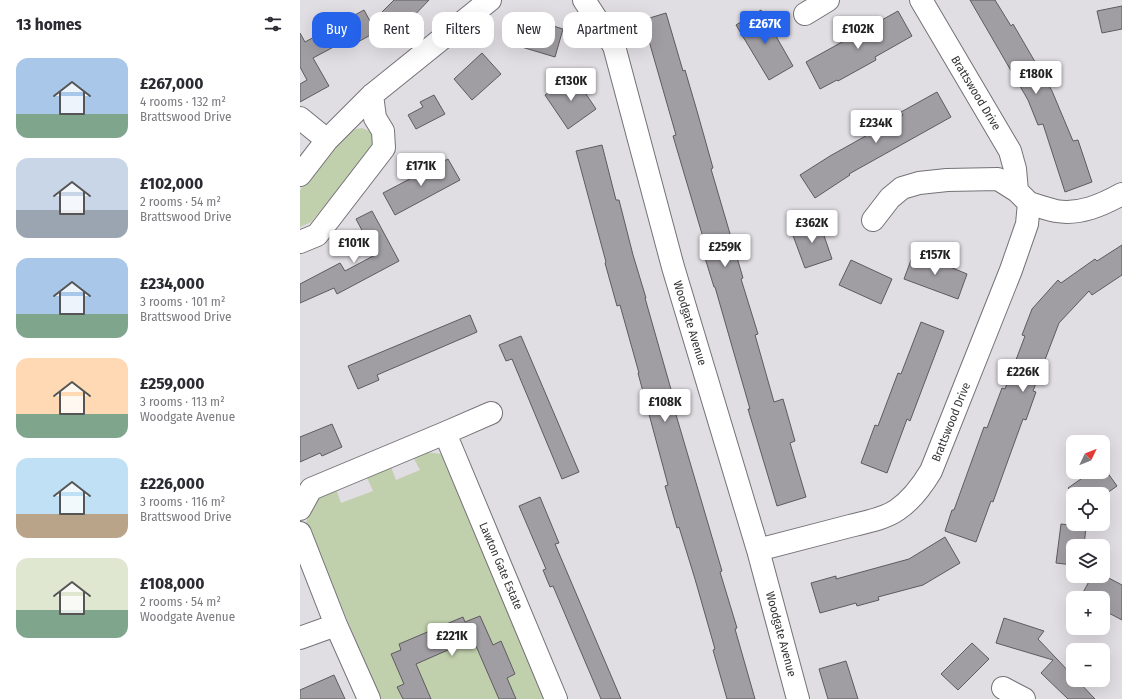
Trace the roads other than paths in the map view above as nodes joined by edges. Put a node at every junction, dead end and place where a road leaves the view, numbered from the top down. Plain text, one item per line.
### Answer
1 (490, 0) edge
2 (584, 0) edge
3 (828, 0) edge
4 (921, 0) edge
5 (805, 14) dead end
6 (372, 95) junction
7 (300, 118) edge
8 (327, 140) junction
9 (300, 175) edge
10 (1122, 194) edge
11 (1023, 197) junction
12 (873, 220) dead end
13 (300, 242) edge
14 (491, 413) dead end
15 (445, 433) junction
16 (300, 509) edge
17 (300, 532) edge
18 (758, 550) junction
19 (336, 625) junction
20 (300, 638) edge
21 (1003, 688) dead end
22 (369, 699) edge
23 (556, 699) edge
24 (798, 699) edge
25 (1024, 699) edge

1 - 6 street
2 - 18 street, Woodgate Avenue
3 - 5 street
4 - 11 street, Brattswood Drive
6 - 8 street
6 - 13 street
7 - 8 street
8 - 9 street
10 - 11 street
11 - 12 street
11 - 18 street, Brattswood Drive
14 - 15 street
15 - 16 street
15 - 23 street, Lawton Gate Estate
17 - 19 street
18 - 24 street, Woodgate Avenue
19 - 20 street
19 - 22 street
21 - 25 street

